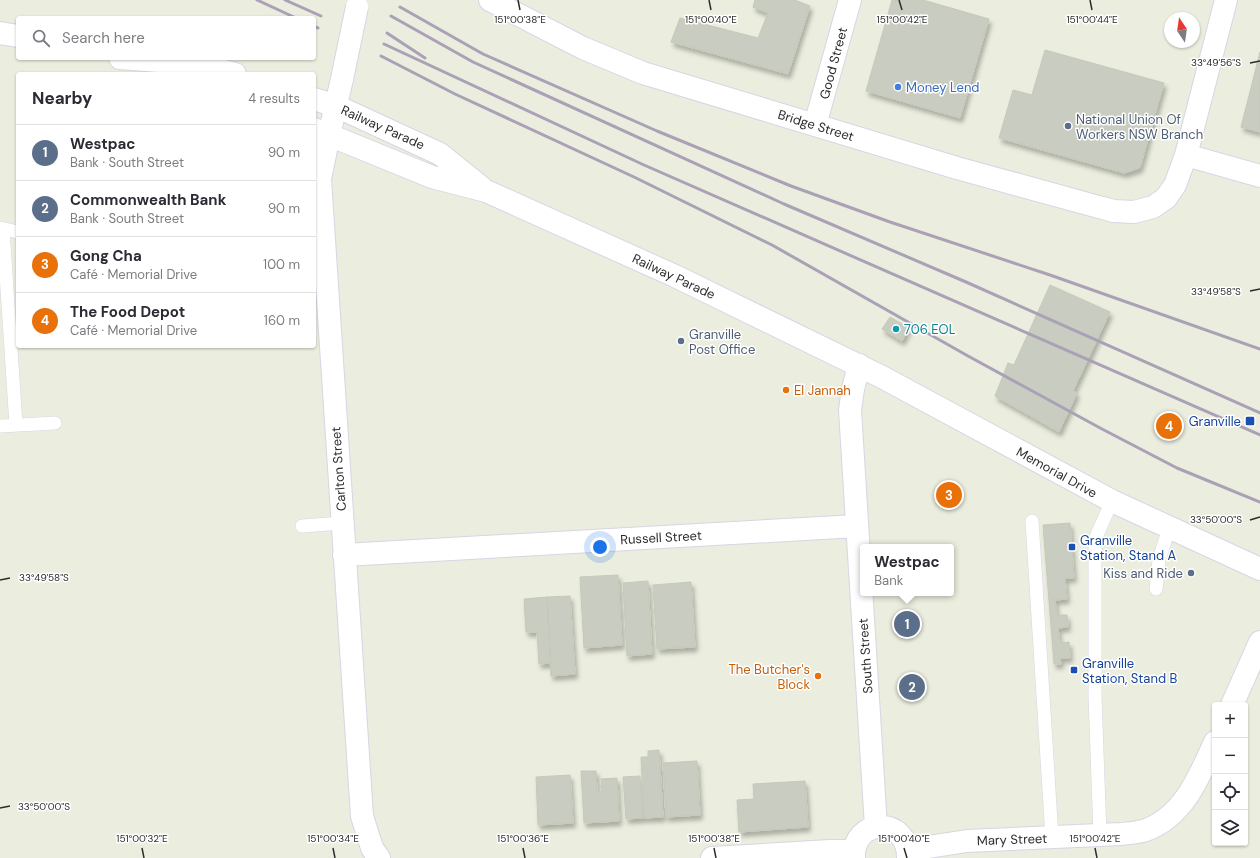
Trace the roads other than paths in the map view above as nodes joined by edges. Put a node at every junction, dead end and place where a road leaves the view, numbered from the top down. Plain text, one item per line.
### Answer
1 (358, 0) edge
2 (490, 0) edge
3 (1226, 0) edge
4 (845, 2) edge
5 (0, 33) edge
6 (16, 36) edge
7 (126, 60) edge
8 (138, 60) edge
9 (157, 72) edge
10 (227, 72) edge
11 (316, 100) edge
12 (336, 106) junction
13 (815, 125) junction
14 (321, 132) edge
15 (1186, 154) junction
16 (1260, 176) edge
17 (486, 191) junction
18 (2, 228) edge
19 (16, 232) edge
20 (860, 365) junction
21 (55, 423) dead end
22 (16, 425) junction
23 (0, 426) edge
24 (1112, 501) junction
25 (1032, 521) dead end
26 (342, 523) junction
27 (302, 526) dead end
28 (857, 526) junction
29 (1169, 528) junction
30 (344, 555) junction
31 (1260, 569) edge
32 (860, 574) edge
33 (1156, 589) dead end
34 (861, 596) edge
35 (1260, 642) edge
36 (1233, 702) edge
37 (1212, 749) edge
38 (876, 827) junction
39 (1100, 835) junction
40 (1052, 838) junction
41 (908, 854) edge
42 (853, 855) edge
43 (375, 857) edge
44 (712, 858) edge

1 - 12 street, Carlton Street, bridge
2 - 13 street, Bridge Street
3 - 15 street
4 - 13 street, Good Street
5 - 6 street
7 - 9 street
8 - 10 street
11 - 12 street, Railway Parade
12 - 14 street, Carlton Street
12 - 17 street, Railway Parade
13 - 15 street, Bridge Street
14 - 17 street, Railway Parade
14 - 26 street, Carlton Street
15 - 16 street
17 - 20 street, Railway Parade
18 - 19 lane
18 - 22 lane
20 - 24 street, Memorial Drive
20 - 28 street, South Street
21 - 22 lane
22 - 23 lane
24 - 29 street, Memorial Drive
24 - 39 lane
25 - 40 lane
26 - 27 lane
26 - 30 street, Carlton Street
28 - 30 street, Russell Street
28 - 32 street, South Street
29 - 31 street, Memorial Drive
29 - 33 lane
30 - 43 street, Carlton Street
34 - 38 street, South Street
35 - 36 street
37 - 39 street, Mary Street
38 - 41 street
38 - 42 street
39 - 40 street, Mary Street
40 - 41 street, Mary Street
42 - 44 street

